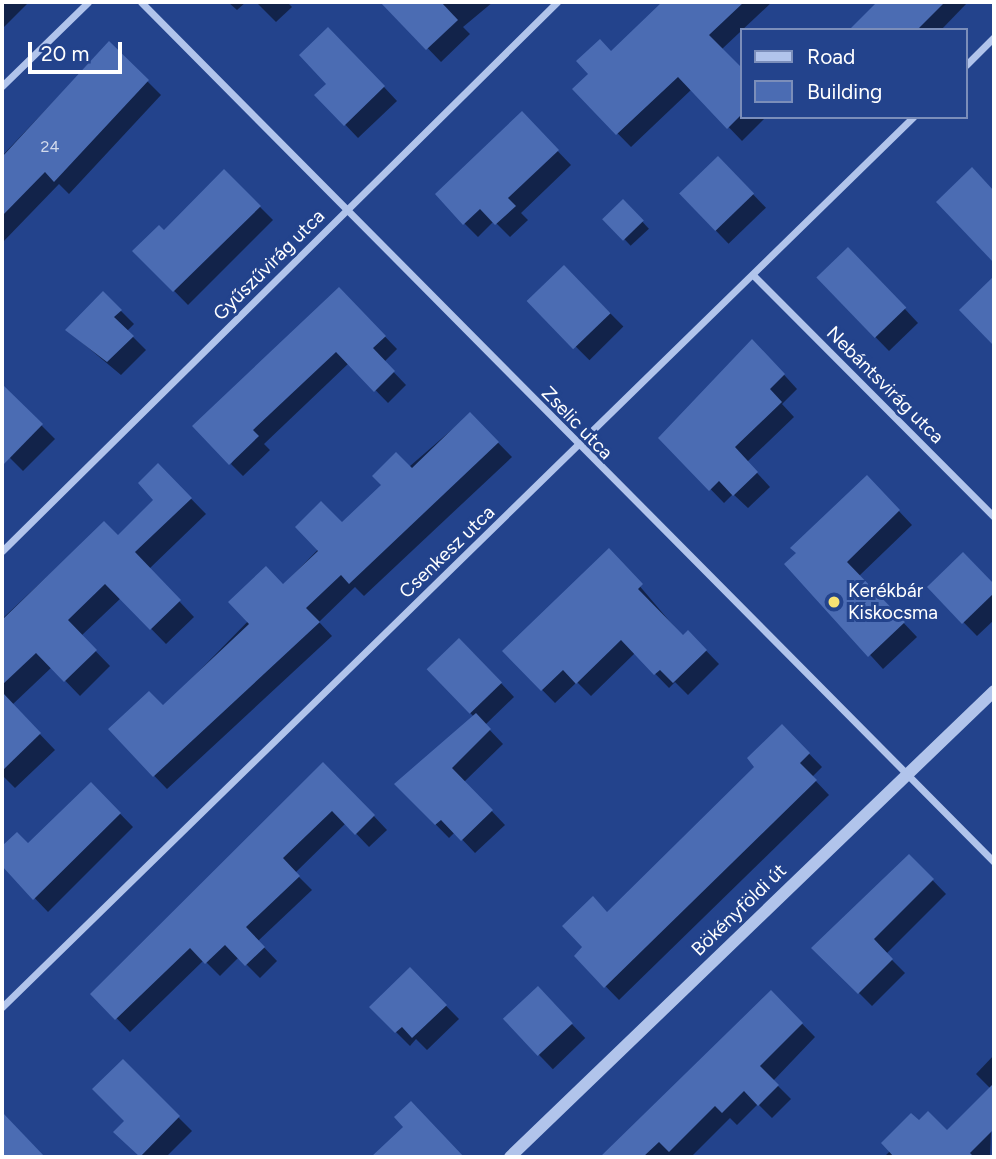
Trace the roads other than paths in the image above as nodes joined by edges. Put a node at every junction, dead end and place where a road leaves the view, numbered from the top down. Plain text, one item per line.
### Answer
1 (88, 2) edge
2 (141, 2) edge
3 (558, 2) edge
4 (994, 37) edge
5 (968, 63) edge
6 (2, 86) edge
7 (911, 119) edge
8 (348, 209) junction
9 (753, 275) junction
10 (577, 447) junction
11 (994, 517) edge
12 (2, 551) edge
13 (994, 691) edge
14 (908, 775) junction
15 (994, 862) edge
16 (2, 1007) edge
17 (510, 1157) edge

1 - 6 street
2 - 8 street, Zselic utca
3 - 8 street, Gyűszűvirág utca
4 - 5 street
7 - 9 street, Csenkesz utca
8 - 10 street, Zselic utca
8 - 12 street, Gyűszűvirág utca
9 - 10 street, Csenkesz utca
9 - 11 street, Nebántsvirág utca
10 - 14 street, Zselic utca
10 - 16 street, Csenkesz utca
13 - 14 street, Bökényföldi út
14 - 15 street, Zselic utca
14 - 17 street, Bökényföldi út

